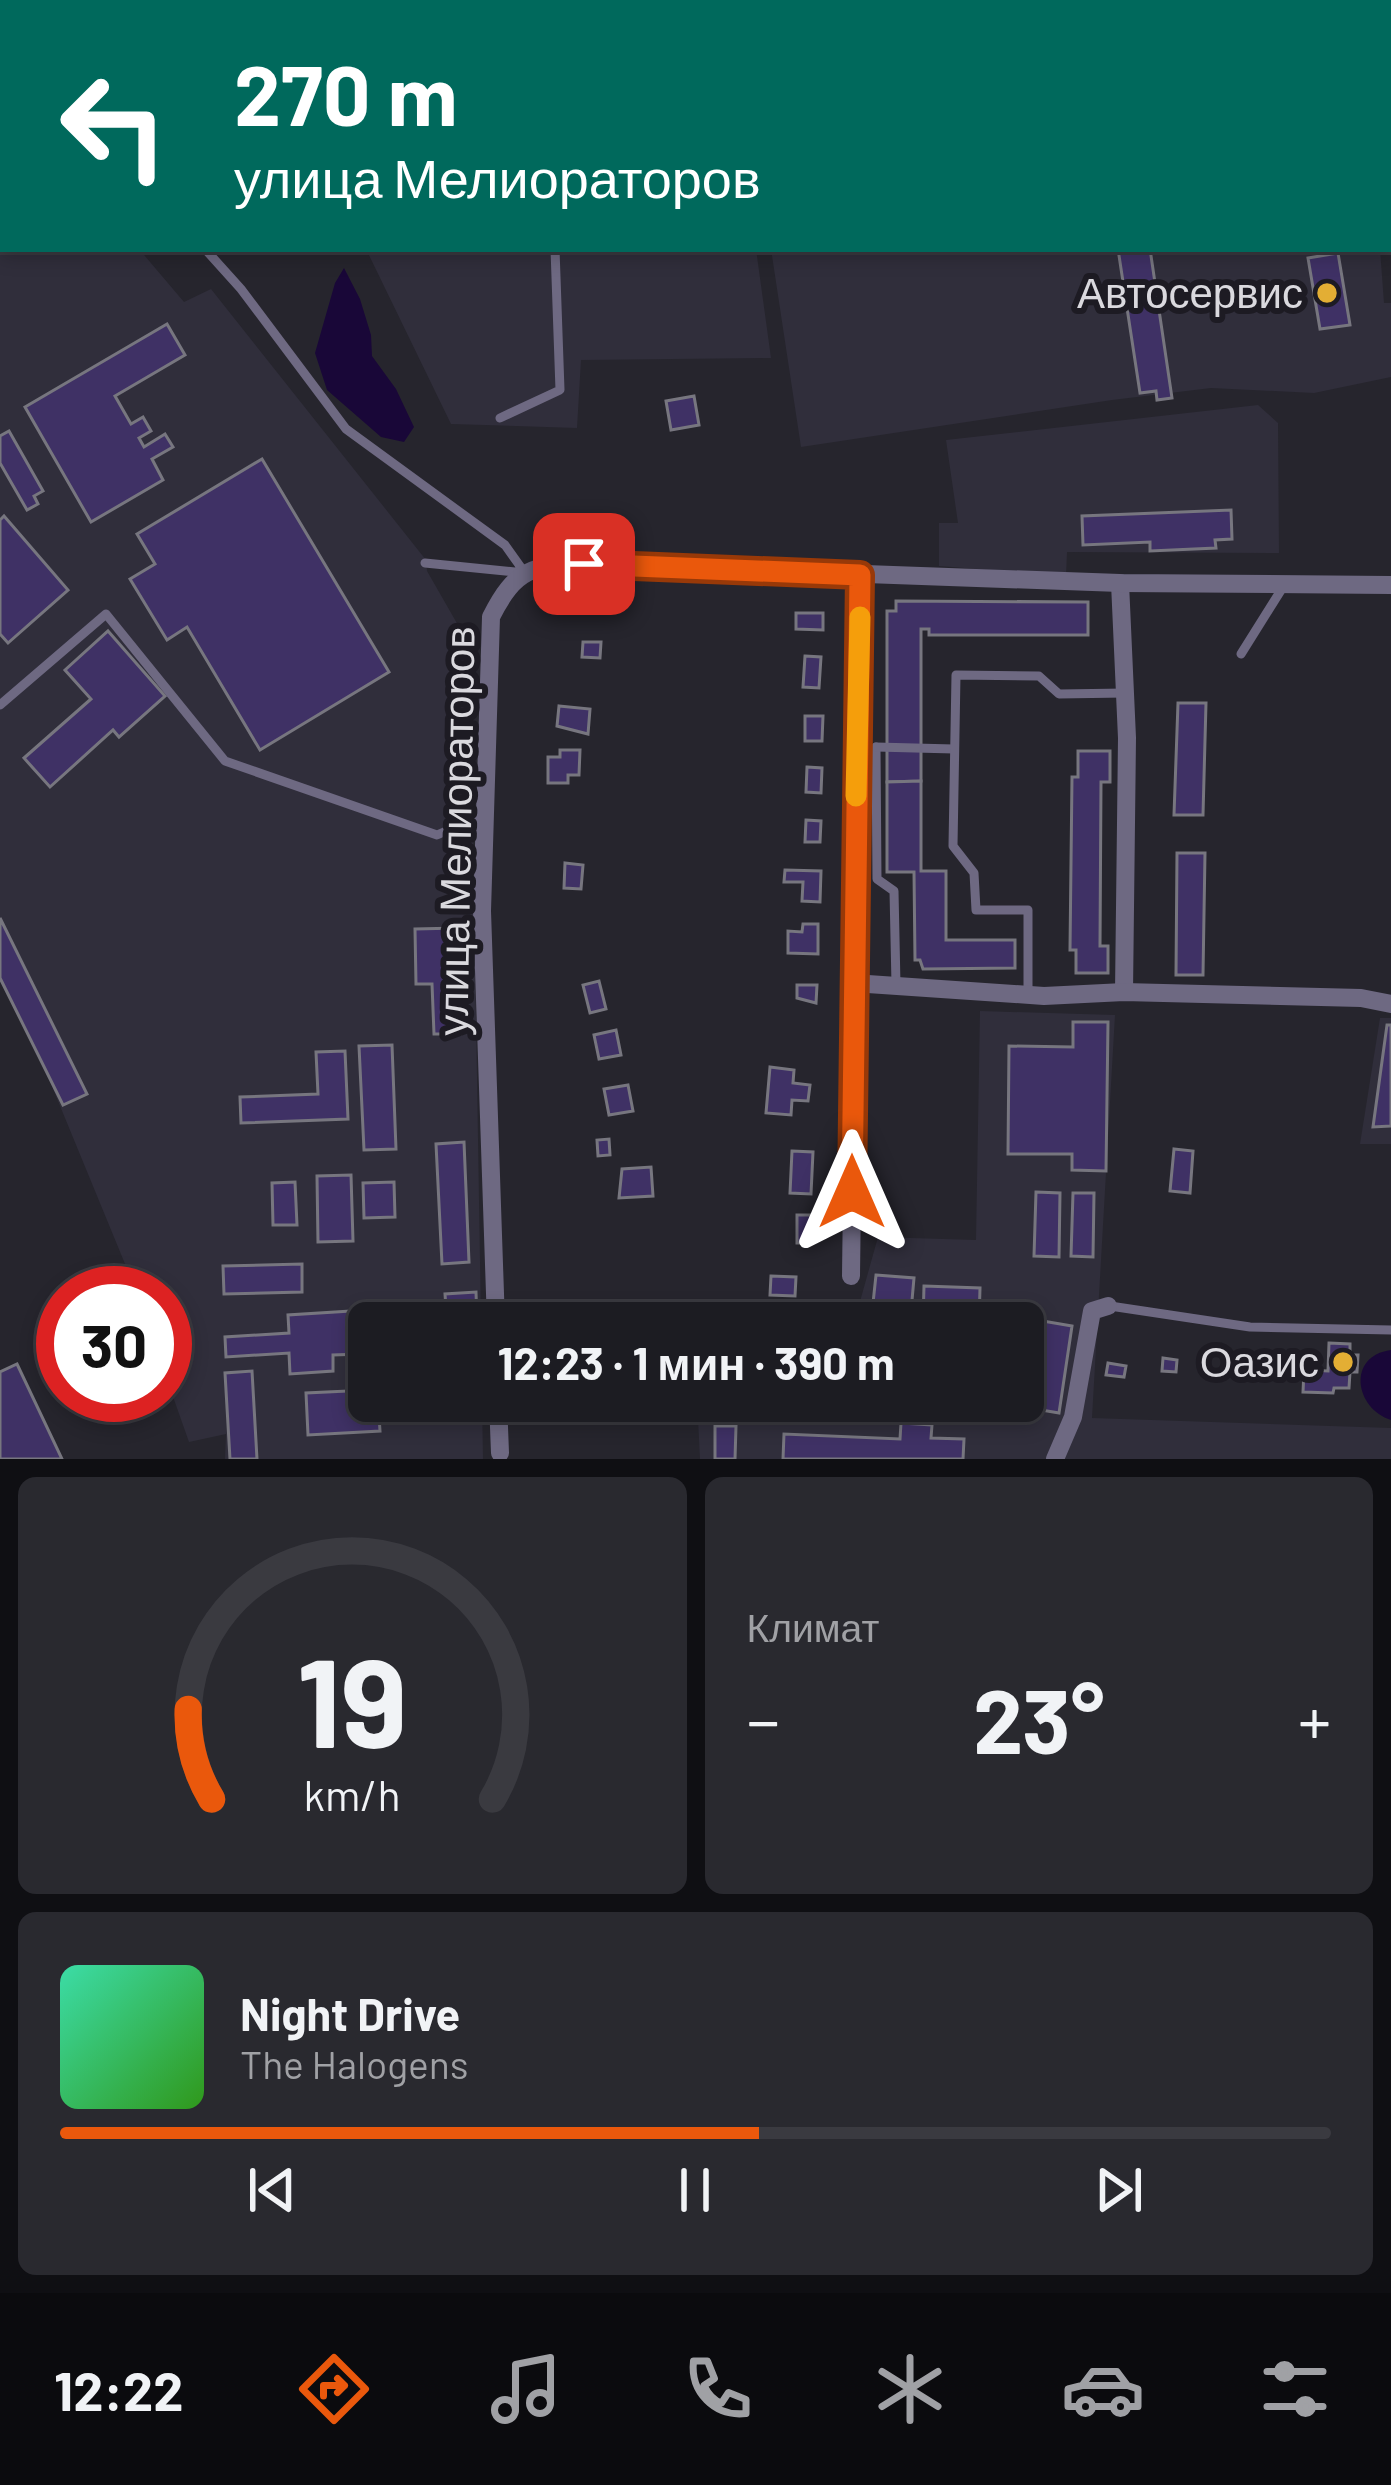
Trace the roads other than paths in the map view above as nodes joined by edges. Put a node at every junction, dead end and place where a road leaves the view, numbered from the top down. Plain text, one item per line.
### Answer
1 (208, 252) edge
2 (555, 252) edge
3 (500, 418) dead end
4 (425, 562) dead end
5 (525, 573) junction
6 (860, 575) junction
7 (1120, 583) junction
8 (1391, 585) edge
9 (1283, 586) junction
10 (1241, 654) dead end
11 (1125, 693) junction
12 (0, 705) edge
13 (867, 747) junction
14 (954, 749) junction
15 (485, 814) junction
16 (853, 983) junction
17 (896, 986) junction
18 (1124, 992) junction
19 (1028, 995) junction
20 (1391, 1004) edge
21 (851, 1276) dead end
22 (495, 1302) edge
23 (1108, 1306) joint
24 (1391, 1330) edge
25 (499, 1422) edge
26 (500, 1453) dead end
27 (1055, 1459) edge

1 - 5 lane
2 - 3 lane
4 - 5 lane
5 - 6 street
5 - 15 street, улица Мелиораторов
6 - 7 street
6 - 13 street
7 - 9 street
7 - 11 street
8 - 9 street
9 - 10 lane
11 - 14 lane
11 - 18 street
12 - 15 lane
13 - 14 lane
13 - 16 street
13 - 17 lane
14 - 19 lane
15 - 22 street, улица Мелиораторов
16 - 17 street
16 - 21 street
17 - 19 street
18 - 19 street
18 - 20 street
23 - 24 lane
23 - 27 street
25 - 26 street

